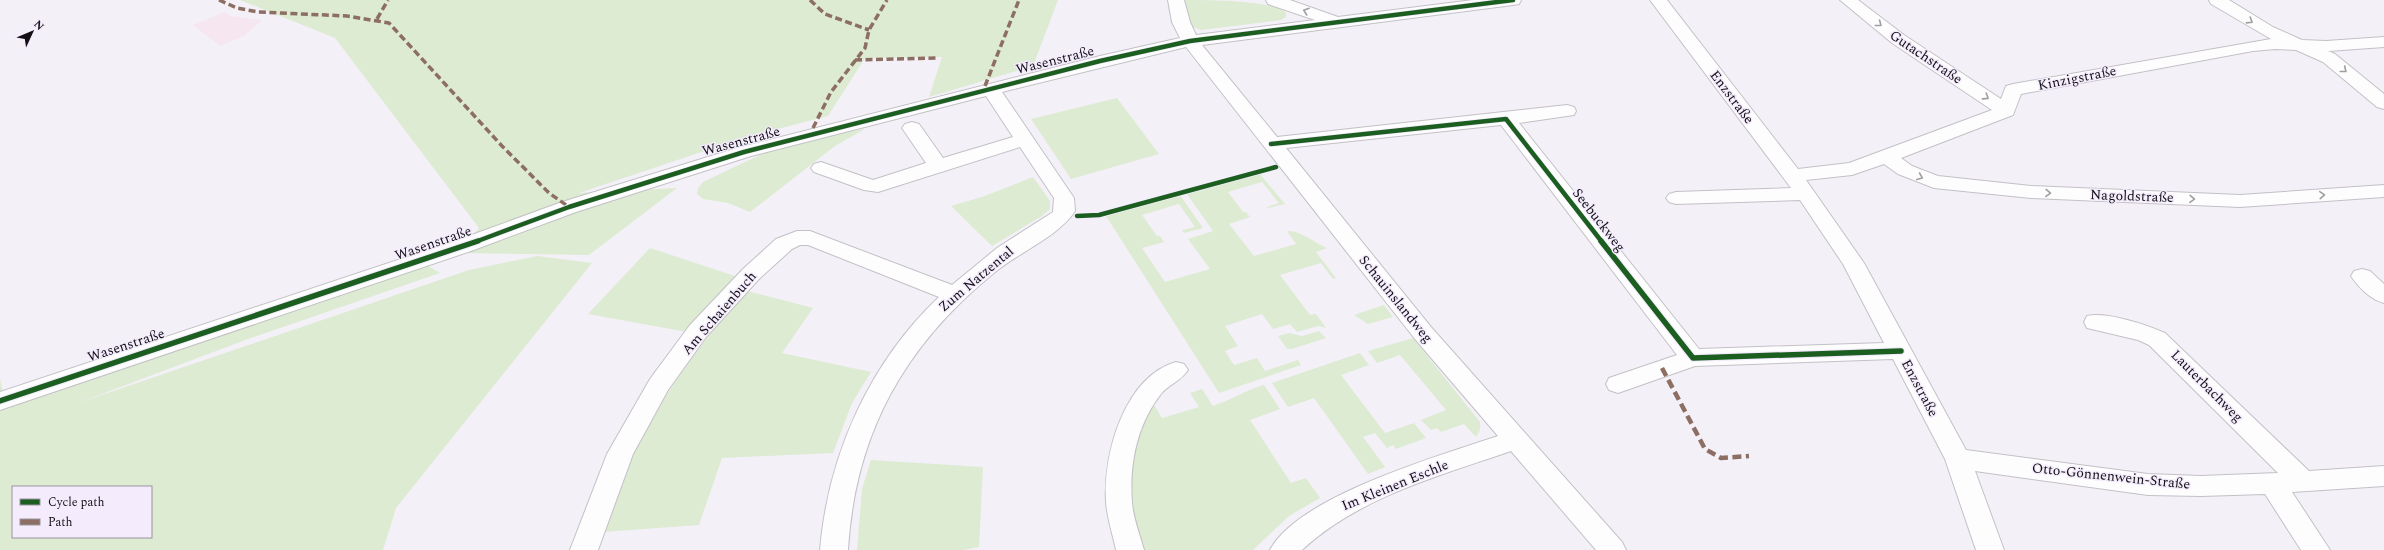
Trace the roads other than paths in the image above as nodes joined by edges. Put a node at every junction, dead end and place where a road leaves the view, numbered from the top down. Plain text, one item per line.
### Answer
1 (1176, 0) edge
2 (1274, 0) edge
3 (1513, 0) edge
4 (1658, 0) edge
5 (1848, 0) edge
6 (2217, 0) edge
7 (1468, 2) edge
8 (1337, 22) junction
9 (1190, 41) junction
10 (2384, 42) edge
11 (2298, 44) junction
12 (991, 89) junction
13 (2384, 103) edge
14 (1567, 111) dead end
15 (2006, 111) junction
16 (1506, 119) junction
17 (912, 128) dead end
18 (1024, 140) junction
19 (1270, 144) junction
20 (1887, 157) junction
21 (938, 166) junction
22 (821, 168) dead end
23 (1793, 176) junction
24 (2384, 191) edge
25 (1806, 194) junction
26 (1676, 198) dead end
27 (2362, 276) dead end
28 (954, 294) junction
29 (2384, 296) edge
30 (2095, 322) dead end
31 (1901, 351) junction
32 (1693, 358) junction
33 (1176, 370) dead end
34 (1618, 384) dead end
35 (0, 400) edge
36 (1516, 440) junction
37 (1958, 458) junction
38 (2384, 476) edge
39 (2302, 480) junction
40 (2272, 483) junction
41 (584, 550) edge
42 (834, 550) edge
43 (1130, 550) edge
44 (1284, 550) edge
45 (1612, 550) edge
46 (1990, 550) edge
47 (2316, 550) edge

1 - 9 street, Schauinslandweg
8 -> 2 street
3 - 7 street, Wasenstraße
4 - 23 street, Enzstraße
5 -> 15 street, Gutachstraße
6 -> 11 street
7 - 8 street, Wasenstraße
8 - 9 street, Wasenstraße
9 - 12 street, Wasenstraße
9 - 19 street, Schauinslandweg
10 - 11 street, Kinzigstraße
11 -> 13 street
11 - 15 street, Kinzigstraße
12 - 18 street, Zum Natzental
12 - 35 street, Wasenstraße
14 - 16 street
15 - 20 street
16 - 19 street
16 - 32 street, Seebuckweg
17 - 21 street
18 - 21 street
18 - 28 street, Zum Natzental
19 - 36 street, Schauinslandweg
20 - 23 street
20 -> 24 street, Nagoldstraße
21 - 22 street
23 - 25 street, Enzstraße
25 - 26 street
25 - 31 street, Enzstraße
27 - 29 street
28 - 41 street, Am Schaienbuch
28 - 42 street, Zum Natzental
30 - 39 street, Lauterbachweg
31 - 32 street
31 - 37 street, Enzstraße
32 - 34 street
33 - 43 street
36 - 44 street, Im Kleinen Eschle
36 - 45 street, Schauinslandweg
37 - 40 street, Otto-Gönnenwein-Straße
37 - 46 street, Enzstraße
38 - 39 street, Otto-Gönnenwein-Straße
39 - 40 street, Otto-Gönnenwein-Straße
40 - 47 street

